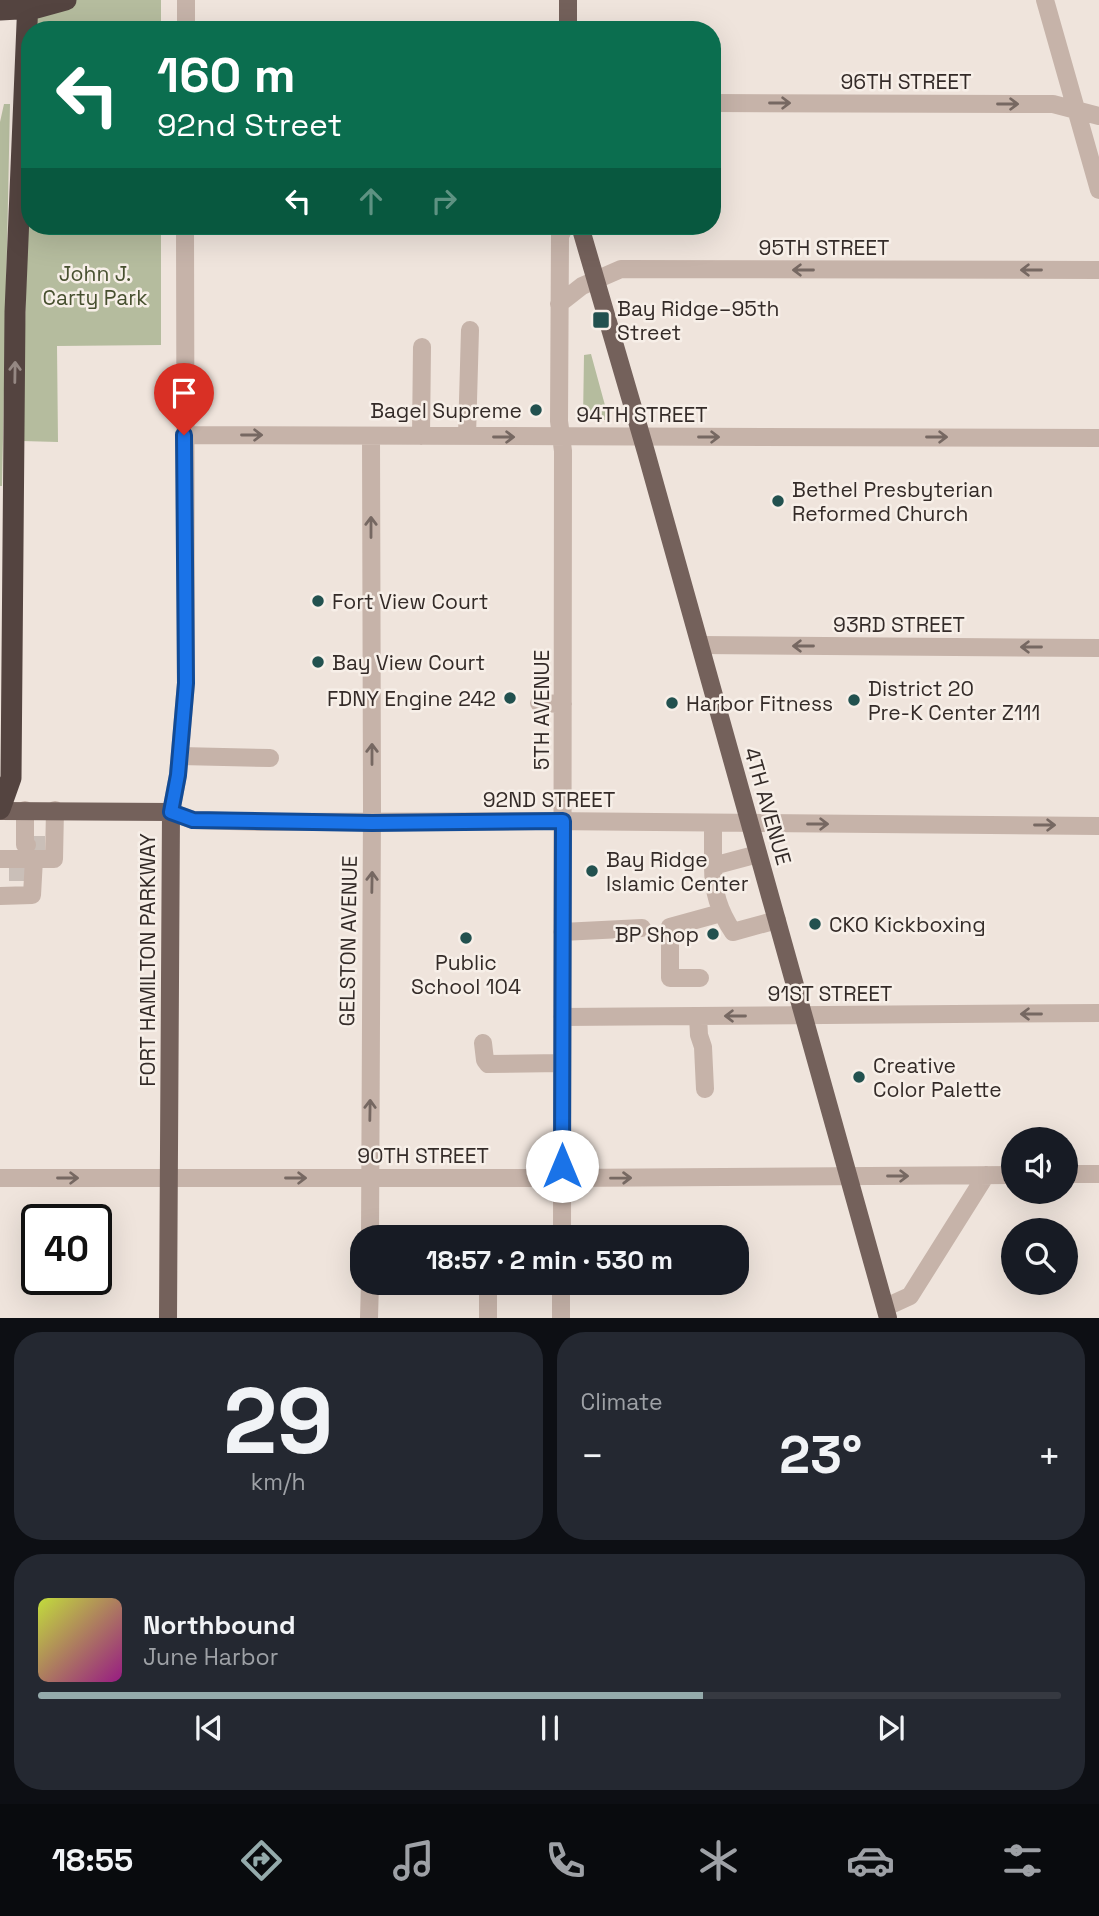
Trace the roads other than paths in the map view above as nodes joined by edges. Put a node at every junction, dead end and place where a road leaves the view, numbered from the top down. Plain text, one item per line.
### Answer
1 (28, 0) edge
2 (37, 0) edge
3 (66, 0) edge
4 (186, 0) edge
5 (568, 0) edge
6 (1045, 0) edge
7 (1, 1) edge
8 (0, 10) edge
9 (0, 18) edge
10 (27, 21) edge
11 (186, 21) edge
12 (568, 21) edge
13 (721, 103) edge
14 (1076, 110) junction
15 (1099, 116) edge
16 (1096, 165) edge
17 (21, 168) edge
18 (1099, 190) edge
19 (185, 235) edge
20 (560, 235) edge
21 (583, 235) edge
22 (1099, 270) edge
23 (596, 278) junction
24 (559, 304) junction
25 (470, 330) dead end
26 (422, 347) dead end
27 (184, 435) junction
28 (371, 436) junction
29 (421, 436) junction
30 (467, 436) junction
31 (561, 437) junction
32 (641, 437) junction
33 (1099, 438) edge
34 (699, 645) junction
35 (1099, 648) edge
36 (0, 678) edge
37 (539, 703) dead end
38 (563, 704) junction
39 (10, 718) junction
40 (180, 756) junction
41 (270, 758) dead end
42 (0, 810) edge
43 (26, 810) junction
44 (55, 810) junction
45 (171, 812) junction
46 (563, 821) junction
47 (372, 823) junction
48 (713, 823) junction
49 (750, 823) junction
50 (1099, 826) edge
51 (27, 853) edge
52 (758, 854) junction
53 (713, 866) junction
54 (12, 891) edge
55 (721, 913) junction
56 (777, 920) junction
57 (642, 928) dead end
58 (562, 932) junction
59 (700, 978) dead end
60 (1099, 1013) edge
61 (698, 1016) junction
62 (804, 1016) junction
63 (562, 1017) junction
64 (483, 1043) dead end
65 (562, 1063) junction
66 (705, 1089) dead end
67 (1078, 1174) edge
68 (1099, 1174) edge
69 (986, 1175) junction
70 (1001, 1175) edge
71 (849, 1176) junction
72 (169, 1177) junction
73 (0, 1178) edge
74 (369, 1178) junction
75 (562, 1178) junction
76 (370, 1225) edge
77 (562, 1225) edge
78 (370, 1295) edge
79 (488, 1295) edge
80 (562, 1295) edge
81 (887, 1312) edge
82 (168, 1318) edge
83 (369, 1318) edge
84 (488, 1318) edge
85 (561, 1318) edge

10 -> 1 highway
2 - 7 highway
3 - 8 highway
4 - 11 street
5 - 12 main road
6 - 14 street
7 - 9 highway
13 -> 14 street, 96TH STREET
14 - 15 street, 96TH STREET
14 - 16 street
16 - 18 street
39 -> 17 highway
19 - 27 street, FORT HAMILTON PARKWAY
20 - 24 street, 5TH AVENUE
21 - 23 main road, 4TH AVENUE
22 -> 23 street, 95TH STREET
23 - 24 street, 95TH STREET
23 - 32 main road, 4TH AVENUE
24 - 31 street, 5TH AVENUE
25 - 30 street
26 - 29 street
27 -> 28 street, 94TH STREET
27 - 40 street, FORT HAMILTON PARKWAY
28 - 29 street, 94TH STREET
47 -> 28 street, GELSTON AVENUE
29 - 30 street, 94TH STREET
30 -> 31 street, 94TH STREET
31 - 32 street, 94TH STREET
31 - 38 street, 5TH AVENUE
32 -> 33 street, 94TH STREET
32 - 34 main road, 4TH AVENUE
35 -> 34 street, 93RD STREET
34 - 49 main road, 4TH AVENUE
36 - 39 highway
37 - 38 street
38 - 46 street, 5TH AVENUE
39 - 42 highway
40 - 41 street
40 - 45 street, FORT HAMILTON PARKWAY
42 - 43 main road, 92ND STREET
43 - 44 main road, 92ND STREET
43 - 51 street
44 - 45 main road, 92ND STREET
44 - 51 street
45 - 47 street, 92ND STREET
45 - 72 main road, FORT HAMILTON PARKWAY
46 - 47 street, 92ND STREET
46 - 48 street, 92ND STREET
46 - 58 street, 5TH AVENUE
74 -> 47 street, GELSTON AVENUE
48 - 49 street, 92ND STREET
48 - 53 street
49 -> 50 street, 92ND STREET
49 - 52 main road, 4TH AVENUE
51 - 54 street
52 - 53 street
52 - 56 main road, 4TH AVENUE
53 - 55 street
55 - 56 street
55 - 59 street
56 - 62 main road, 4TH AVENUE
57 - 58 street
58 - 63 street, 5TH AVENUE
60 -> 62 street, 91ST STREET
62 -> 61 street, 91ST STREET
61 - 63 street, 91ST STREET
61 - 66 street
62 - 71 main road, 4TH AVENUE
63 - 65 street, 5TH AVENUE
64 - 65 street
65 - 75 street, 5TH AVENUE
67 - 68 street
69 - 70 street, 90TH STREET
71 -> 69 street, 90TH STREET
69 - 81 street
75 -> 71 street, 90TH STREET
71 - 81 main road, 4TH AVENUE
73 -> 72 street, 90TH STREET
72 -> 74 street, 90TH STREET
72 - 82 main road, FORT HAMILTON PARKWAY
74 - 75 street, 90TH STREET
74 - 76 street, GELSTON AVENUE
75 - 77 street, 5TH AVENUE
78 - 83 street
79 - 84 street
80 - 85 street

